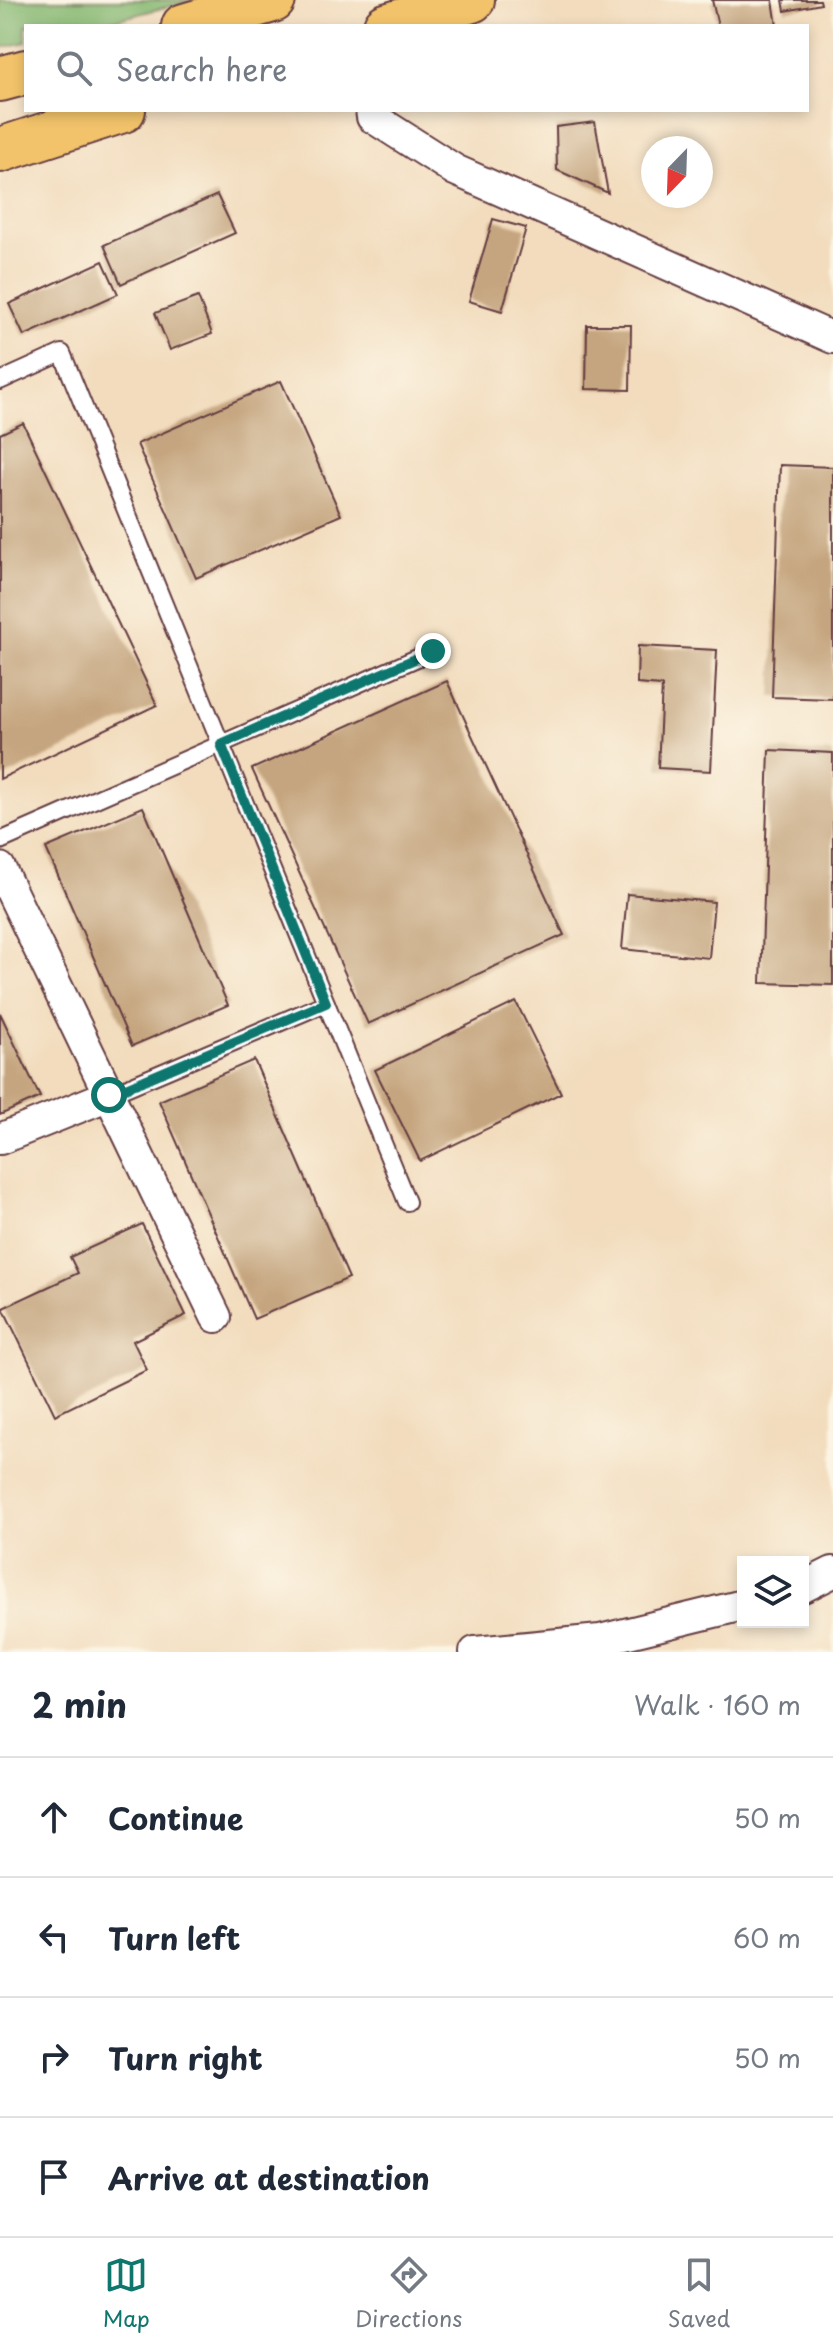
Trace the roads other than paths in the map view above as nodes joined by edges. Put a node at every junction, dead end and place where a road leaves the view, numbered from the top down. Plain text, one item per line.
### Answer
1 (273, 0) edge
2 (472, 0) edge
3 (191, 24) edge
4 (393, 24) edge
5 (24, 73) edge
6 (0, 79) edge
7 (117, 112) edge
8 (371, 112) edge
9 (0, 150) edge
10 (833, 338) edge
11 (0, 381) edge
12 (433, 651) dead end
13 (221, 744) junction
14 (0, 841) edge
15 (0, 868) edge
16 (326, 1003) junction
17 (109, 1095) junction
18 (0, 1139) edge
19 (407, 1202) dead end
20 (216, 1317) dead end
21 (833, 1572) edge
22 (809, 1584) edge
23 (737, 1606) edge
24 (475, 1652) edge

1 - 3 main road
2 - 4 main road
5 - 6 main road
7 - 9 main road
8 - 10 street
11 - 13 lane
12 - 13 lane
13 - 14 lane
13 - 16 lane
15 - 17 street
16 - 17 lane
16 - 19 lane
17 - 18 street
17 - 20 street
21 - 22 street
23 - 24 street

